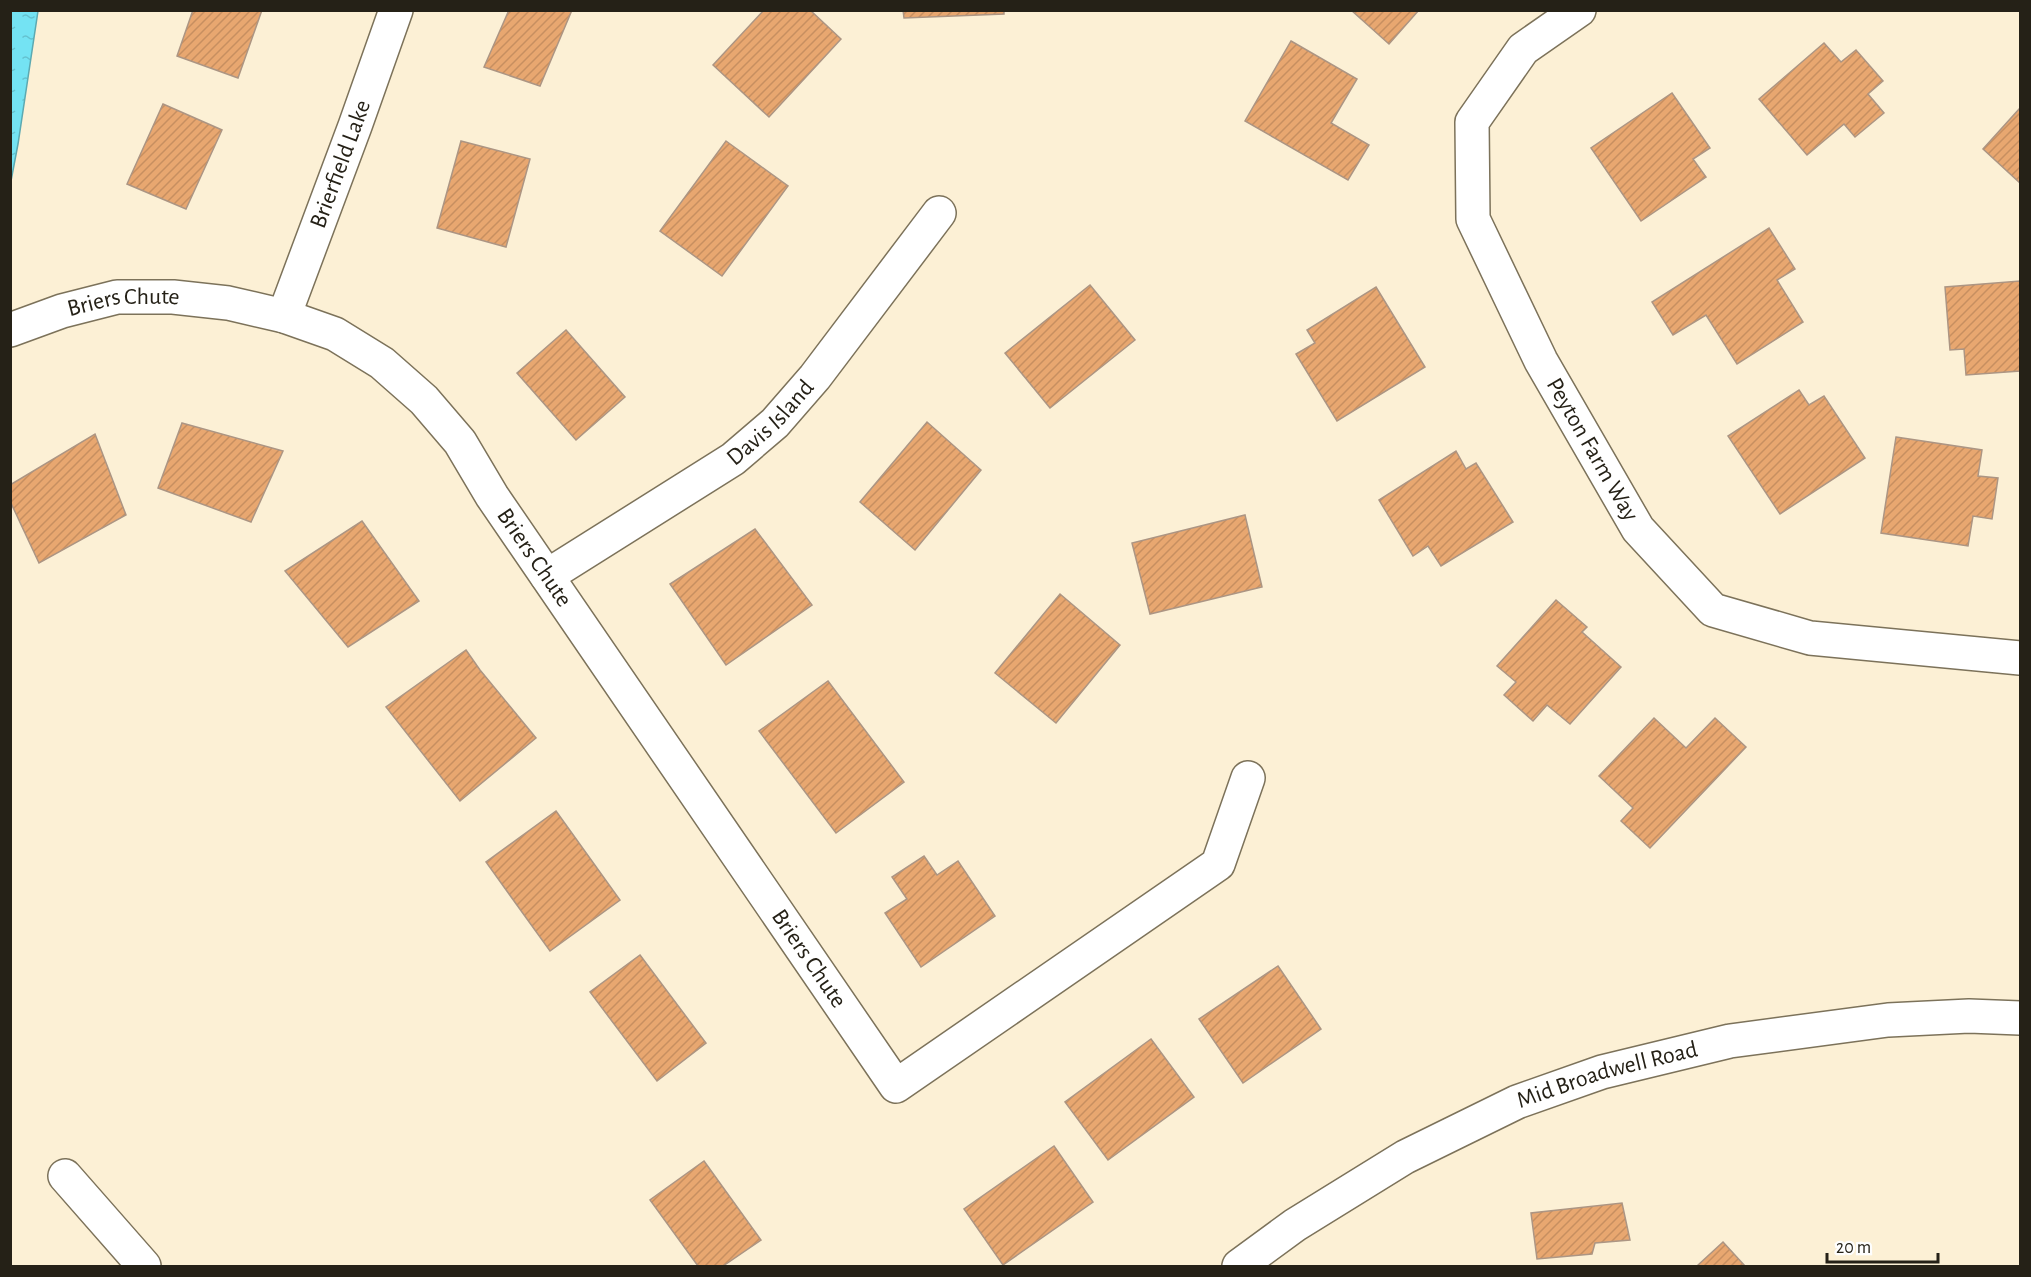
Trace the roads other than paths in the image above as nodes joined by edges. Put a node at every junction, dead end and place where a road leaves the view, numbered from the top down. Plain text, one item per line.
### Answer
1 (396, 10) edge
2 (1579, 10) edge
3 (939, 213) dead end
4 (284, 316) junction
5 (10, 330) edge
6 (547, 576) junction
7 (2020, 658) edge
8 (1248, 778) dead end
9 (2020, 1018) edge
10 (65, 1176) dead end
11 (144, 1266) edge
12 (1239, 1266) edge

1 - 4 street, Brierfield Lake
2 - 7 street, Peyton Farm Way
3 - 6 street, Davis Island
4 - 5 street, Briers Chute
4 - 6 street, Briers Chute
6 - 8 street, Briers Chute
9 - 12 street, Mid Broadwell Road
10 - 11 street

